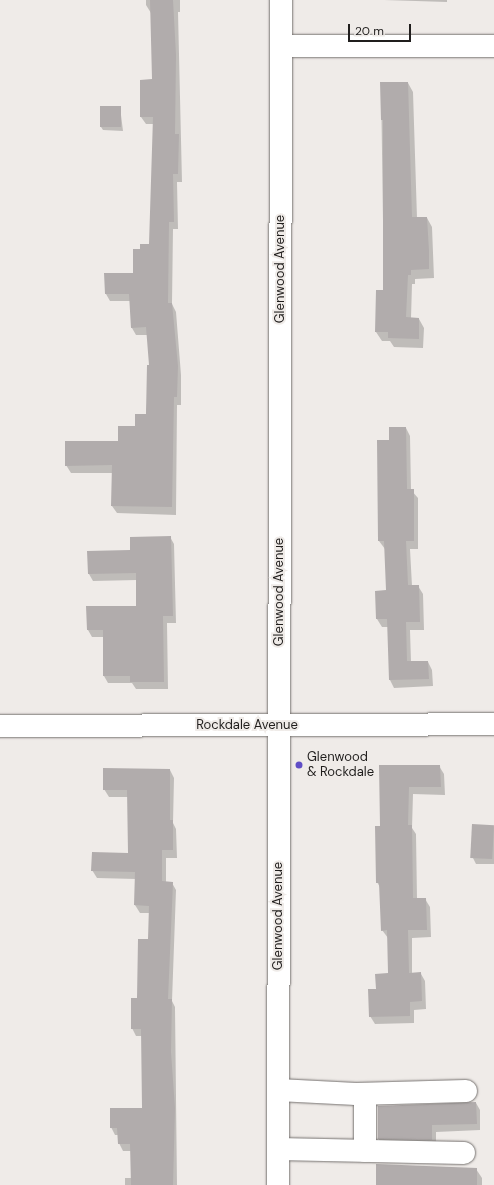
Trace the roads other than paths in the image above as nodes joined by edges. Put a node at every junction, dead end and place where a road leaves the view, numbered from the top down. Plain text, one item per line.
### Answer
1 (280, 0) edge
2 (281, 46) junction
3 (494, 46) edge
4 (494, 724) edge
5 (278, 725) junction
6 (0, 726) edge
7 (278, 1090) junction
8 (466, 1091) dead end
9 (365, 1094) junction
10 (278, 1149) junction
11 (365, 1151) junction
12 (464, 1153) dead end
13 (278, 1185) edge

1 - 2 street, Glenwood Avenue
2 - 3 street
2 - 5 street, Glenwood Avenue
4 - 5 street, Rockdale Avenue
5 - 6 street, Rockdale Avenue
5 - 7 street, Glenwood Avenue
7 - 9 street
7 - 10 street, Glenwood Avenue
8 - 9 street
9 - 11 street
10 - 11 street
10 - 13 street, Glenwood Avenue
11 - 12 street

